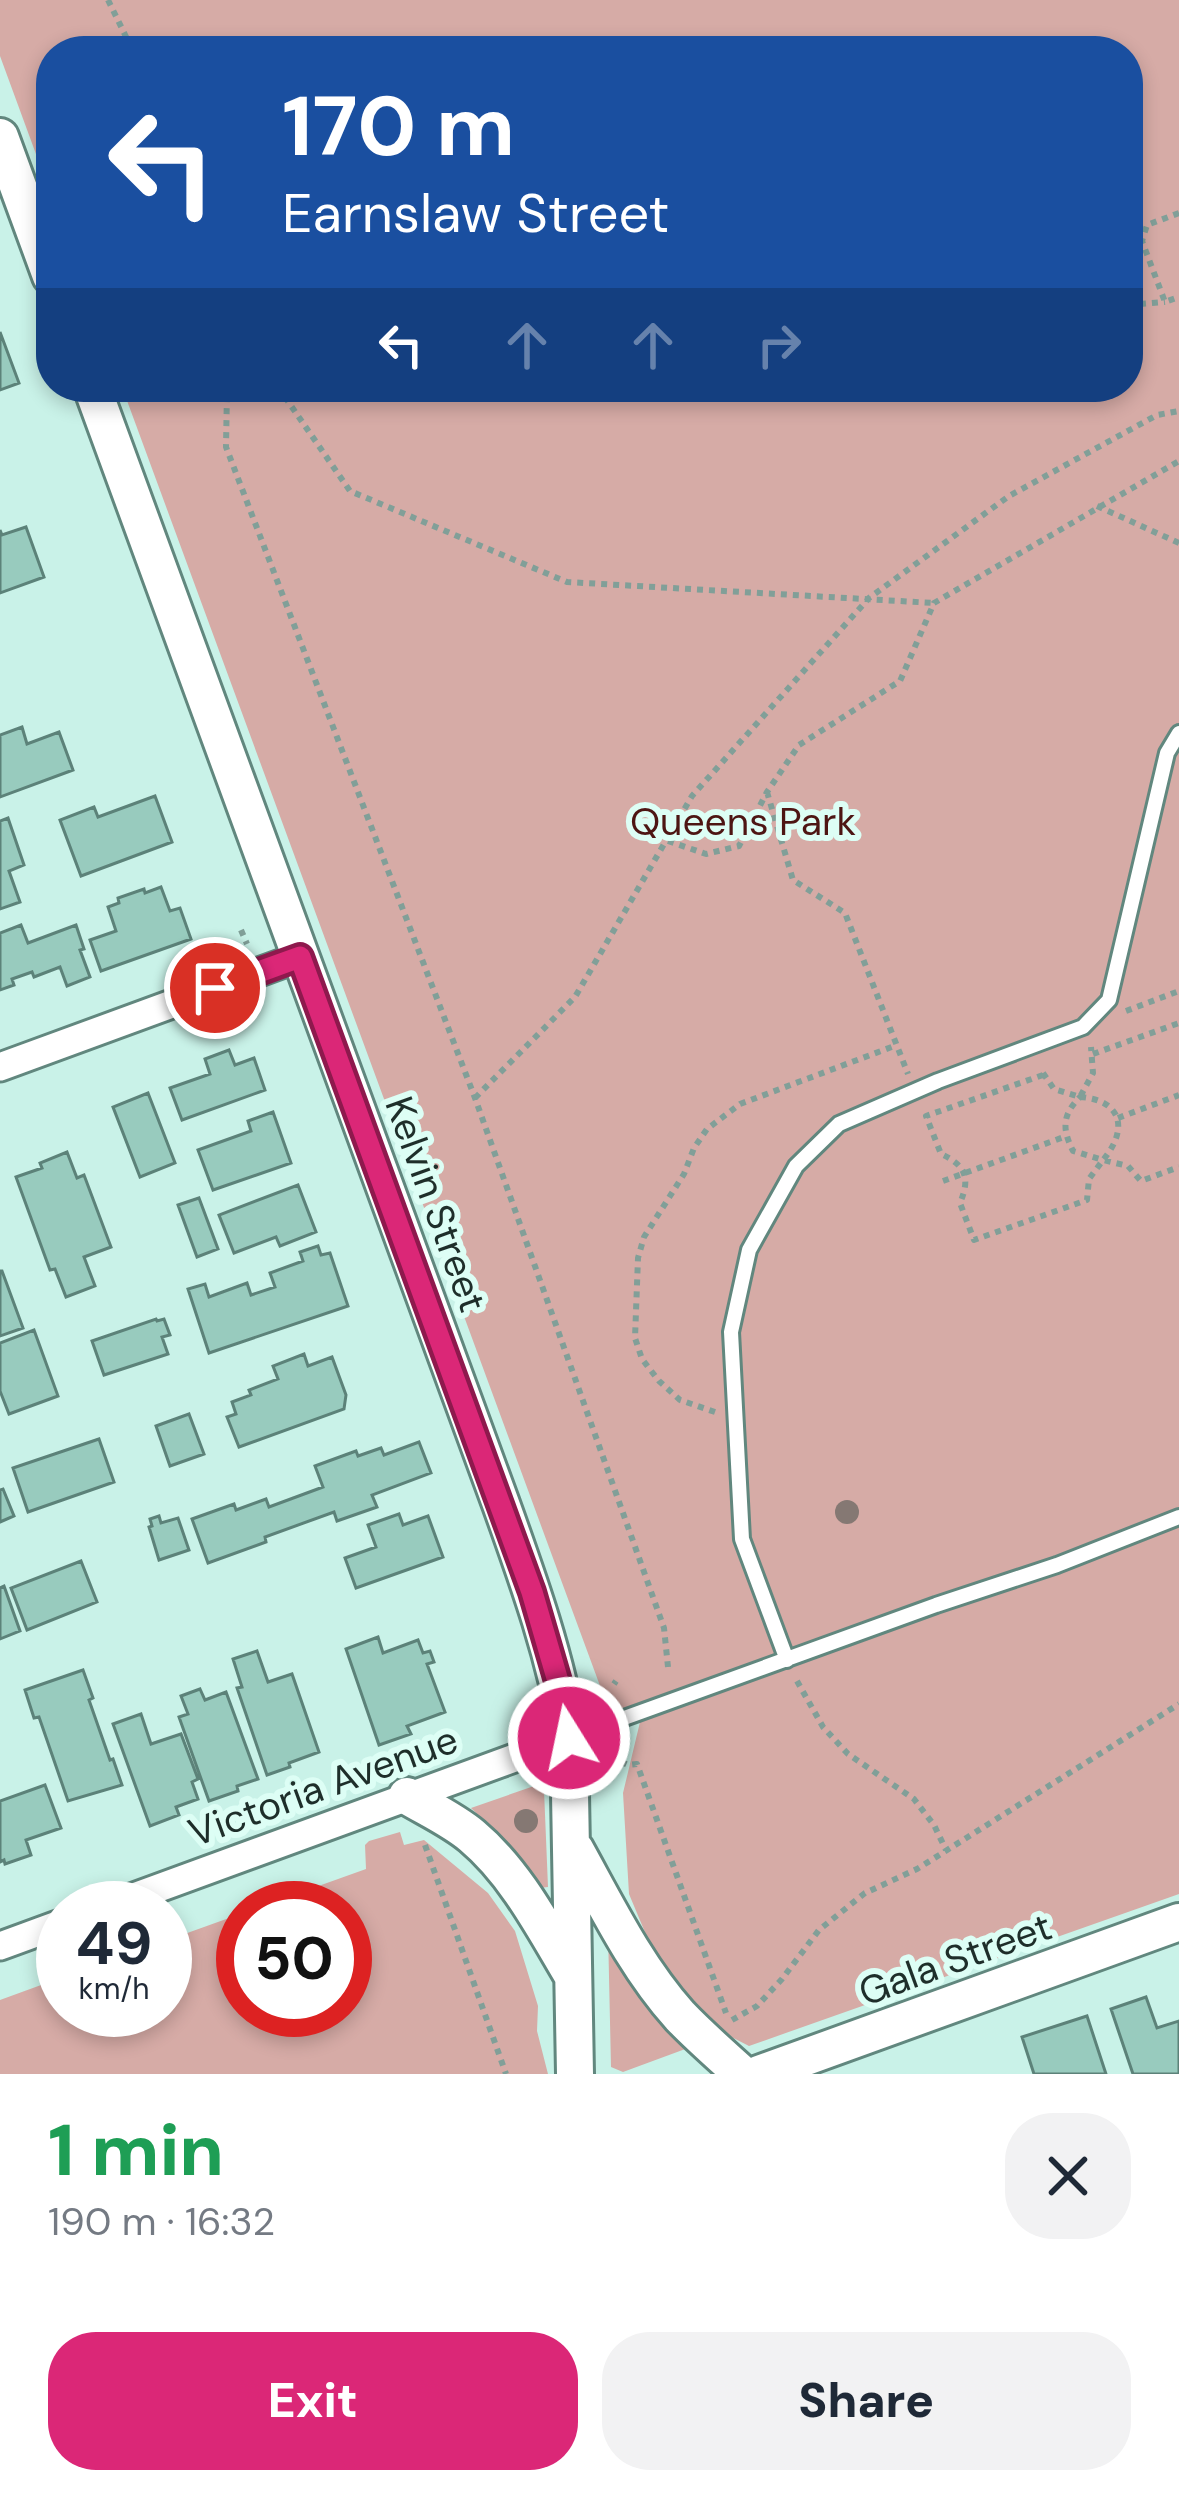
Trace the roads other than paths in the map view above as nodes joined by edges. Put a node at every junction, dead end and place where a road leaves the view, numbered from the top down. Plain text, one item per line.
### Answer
1 (0, 136) edge
2 (8, 184) edge
3 (36, 244) edge
4 (97, 402) edge
5 (1179, 733) edge
6 (300, 957) junction
7 (0, 1067) edge
8 (1179, 1517) edge
9 (787, 1660) junction
10 (569, 1738) junction
11 (407, 1796) junction
12 (573, 1846) junction
13 (177, 1881) edge
14 (1179, 1922) edge
15 (36, 1933) edge
16 (0, 1946) edge
17 (573, 1976) junction
18 (575, 2074) edge
19 (742, 2074) edge
20 (759, 2074) edge

1 - 2 main road
2 - 3 main road
4 - 6 main road, Kelvin Street
5 - 9 lane
6 - 7 street
6 - 10 main road, Kelvin Street
8 - 9 lane
9 - 10 lane
10 - 11 street, Victoria Avenue
10 - 12 main road, Kelvin Street
11 - 13 street, Victoria Avenue
11 - 17 main road
12 - 17 main road, Kelvin Street
12 - 19 main road
14 - 20 main road, Gala Street
15 - 16 street
17 - 18 main road, Kelvin Street

